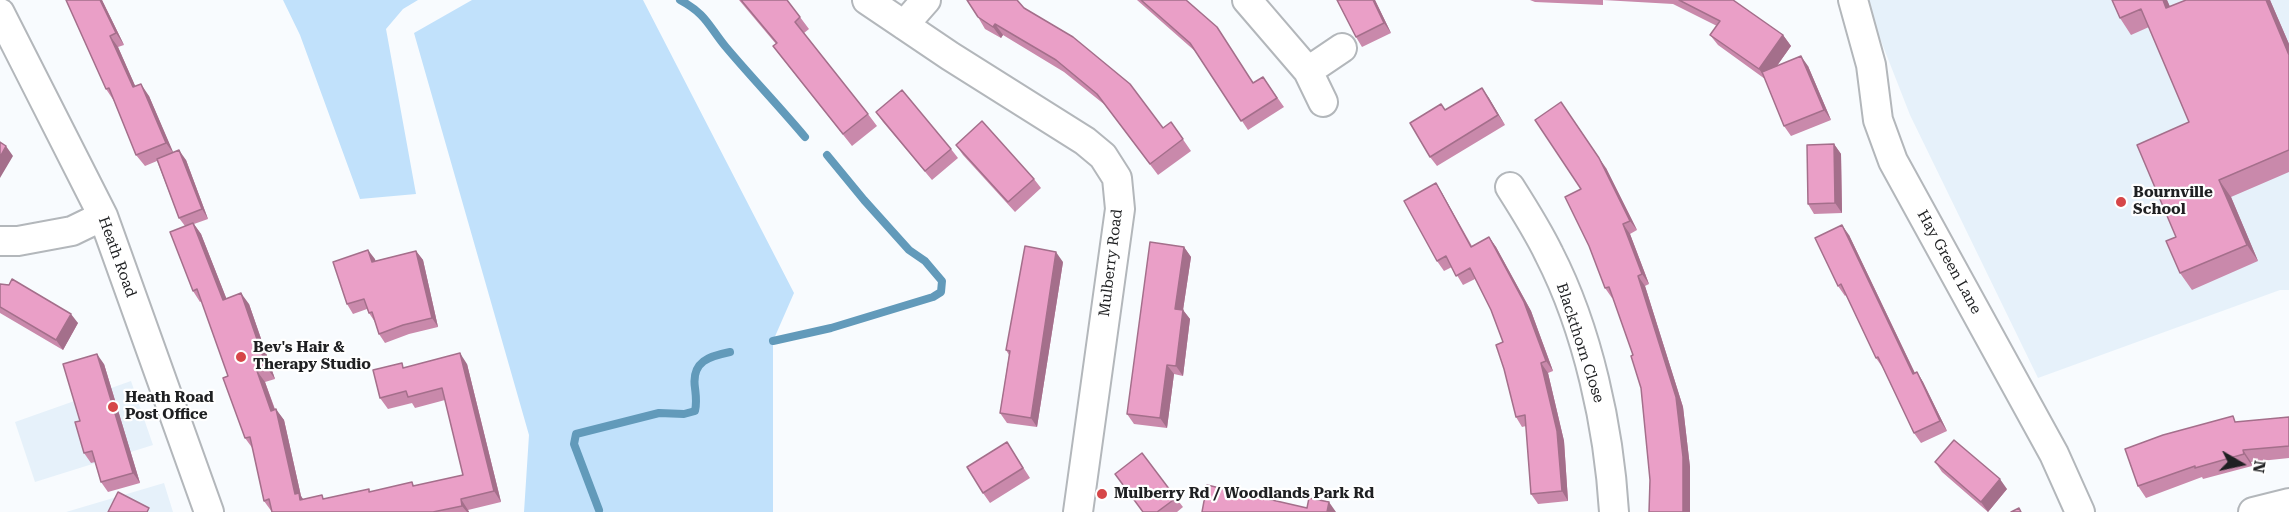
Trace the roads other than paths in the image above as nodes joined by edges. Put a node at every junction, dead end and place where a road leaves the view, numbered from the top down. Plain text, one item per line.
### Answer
1 (867, 0) edge
2 (926, 0) edge
3 (1247, 0) edge
4 (1853, 0) edge
5 (0, 13) edge
6 (904, 25) junction
7 (1342, 48) dead end
8 (1308, 71) junction
9 (1323, 102) dead end
10 (1510, 187) dead end
11 (103, 216) junction
12 (0, 241) edge
13 (2289, 503) edge
14 (209, 512) edge
15 (1078, 512) edge
16 (1614, 512) edge
17 (2080, 512) edge
18 (2253, 512) edge

1 - 6 street, Mulberry Road
2 - 6 street
3 - 8 street
4 - 17 street, Hay Green Lane
5 - 11 street, Heath Road
6 - 15 street, Mulberry Road
7 - 8 street
8 - 9 street
10 - 16 street, Blackthorn Close
11 - 12 street
11 - 14 street, Heath Road
13 - 18 street

